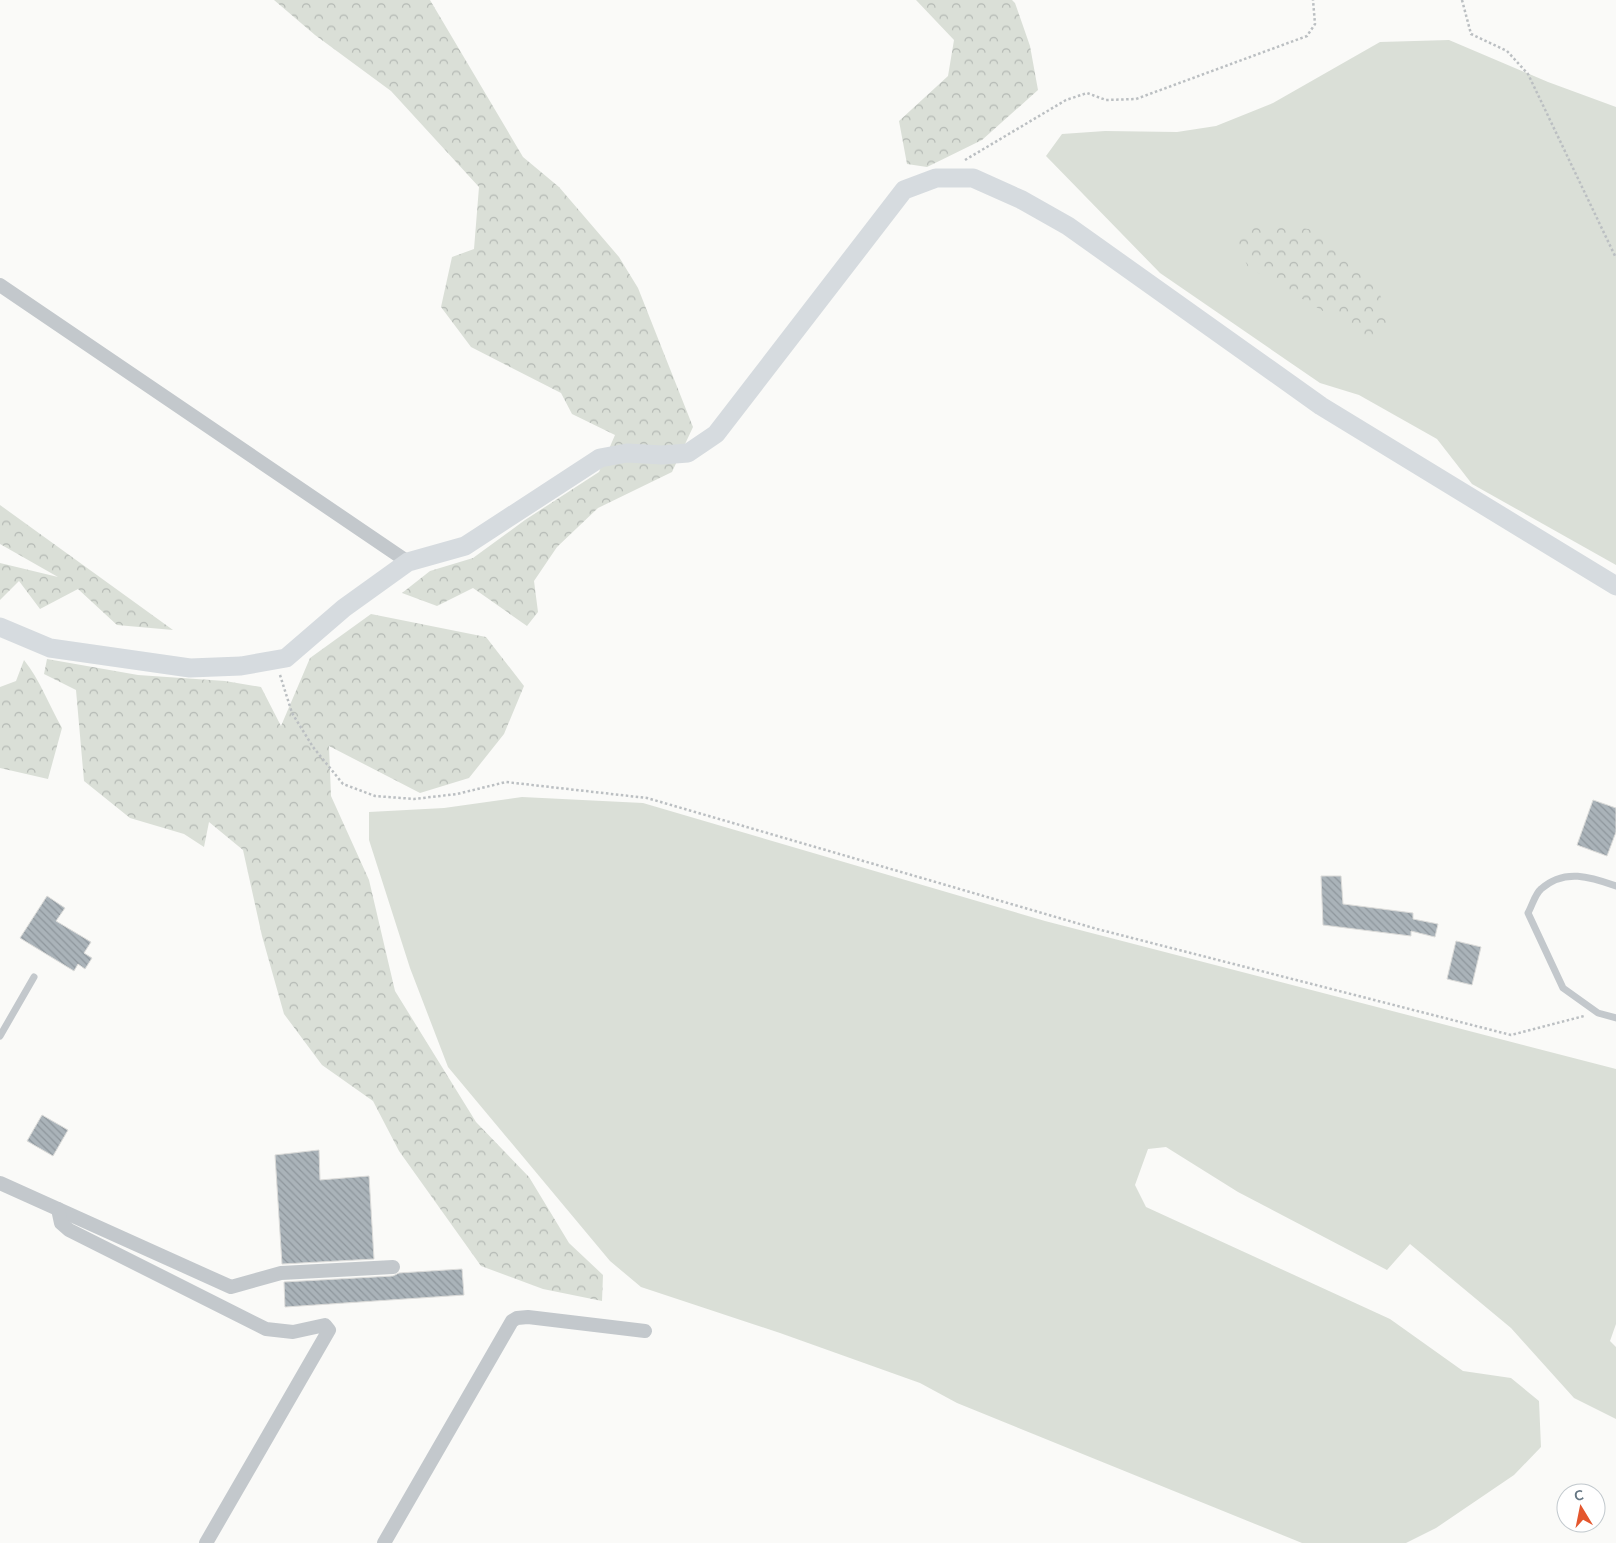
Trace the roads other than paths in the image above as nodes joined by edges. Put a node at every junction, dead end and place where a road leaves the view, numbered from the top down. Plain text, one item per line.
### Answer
1 (0, 285) edge
2 (408, 562) junction
3 (1616, 586) edge
4 (0, 626) edge
5 (1616, 886) edge
6 (34, 977) dead end
7 (1616, 1018) edge
8 (0, 1036) edge
9 (0, 1182) edge
10 (58, 1209) junction
11 (393, 1267) dead end
12 (645, 1331) dead end
13 (206, 1543) edge
14 (384, 1543) edge

1 - 2 street
2 - 3 street
2 - 4 street
5 - 7 lane
6 - 8 lane
9 - 10 street
10 - 11 street
10 - 13 street
12 - 14 street

